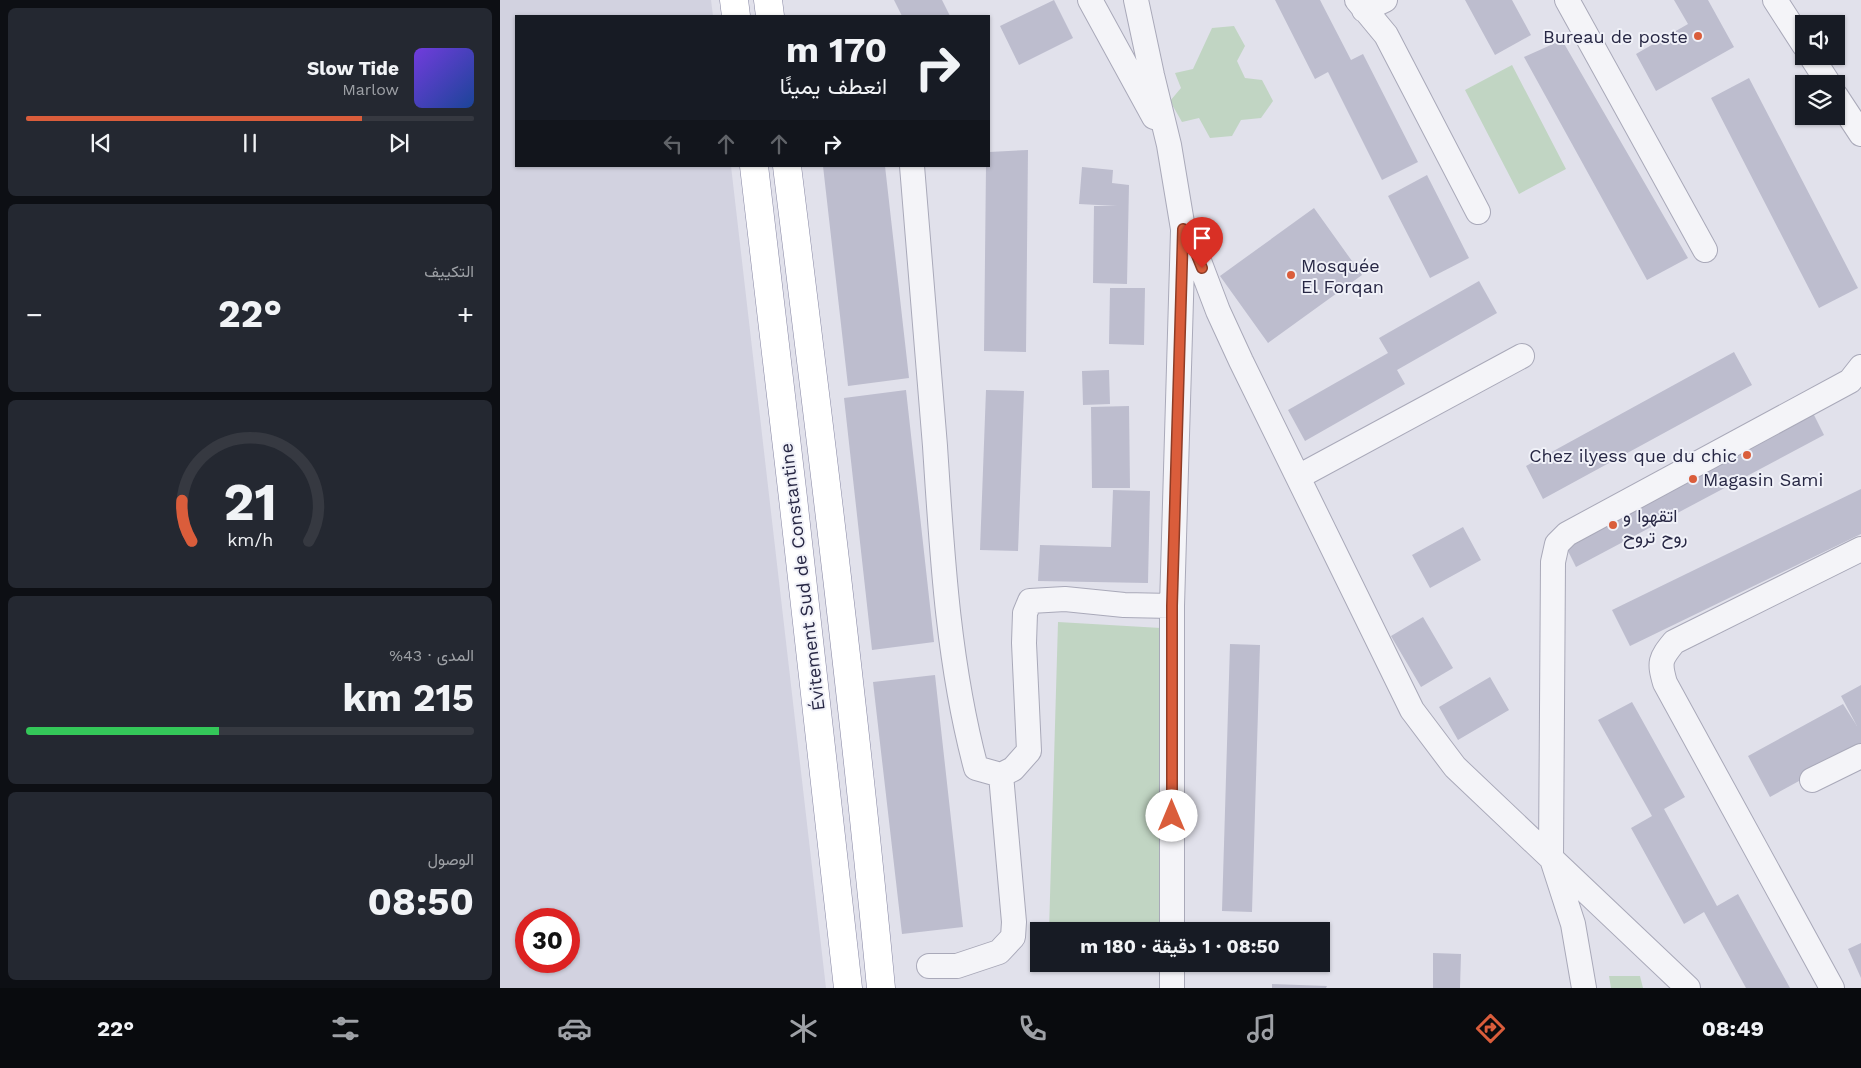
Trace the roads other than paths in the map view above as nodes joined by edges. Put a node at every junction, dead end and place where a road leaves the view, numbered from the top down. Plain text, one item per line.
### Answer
1 (734, 0) edge
2 (768, 0) edge
3 (1090, 0) edge
4 (1136, 0) edge
5 (1567, 0) edge
6 (1775, 0) edge
7 (1369, 3) edge
8 (736, 15) edge
9 (770, 15) edge
10 (1795, 31) edge
11 (1845, 110) edge
12 (1861, 134) edge
13 (1169, 144) junction
14 (754, 167) edge
15 (788, 167) edge
16 (912, 167) edge
17 (1478, 212) dead end
18 (1183, 229) junction
19 (1705, 250) dead end
20 (1522, 356) dead end
21 (1861, 367) edge
22 (1298, 477) junction
23 (1861, 549) edge
24 (1172, 606) junction
25 (1861, 756) edge
26 (1002, 775) junction
27 (1812, 780) dead end
28 (1551, 856) junction
29 (1172, 922) edge
30 (929, 966) dead end
31 (1172, 972) edge
32 (848, 988) edge
33 (881, 988) edge
34 (1172, 988) edge
35 (1584, 988) edge
36 (1688, 988) edge
37 (1832, 988) edge

1 - 8 highway
2 - 9 highway
3 - 13 street
4 - 13 street
5 - 19 street
6 - 10 street
7 - 17 street
11 - 12 street
13 - 18 street
14 - 32 highway, Évitement Sud de Constantine
15 - 33 highway, Évitement Sud de Constantine
16 - 26 street
18 - 22 street
18 - 24 street
20 - 22 street
21 - 28 street
22 - 28 street
23 - 37 street
24 - 26 street
24 - 29 street
25 - 27 street
26 - 30 street
28 - 35 street
28 - 36 street
31 - 34 street

